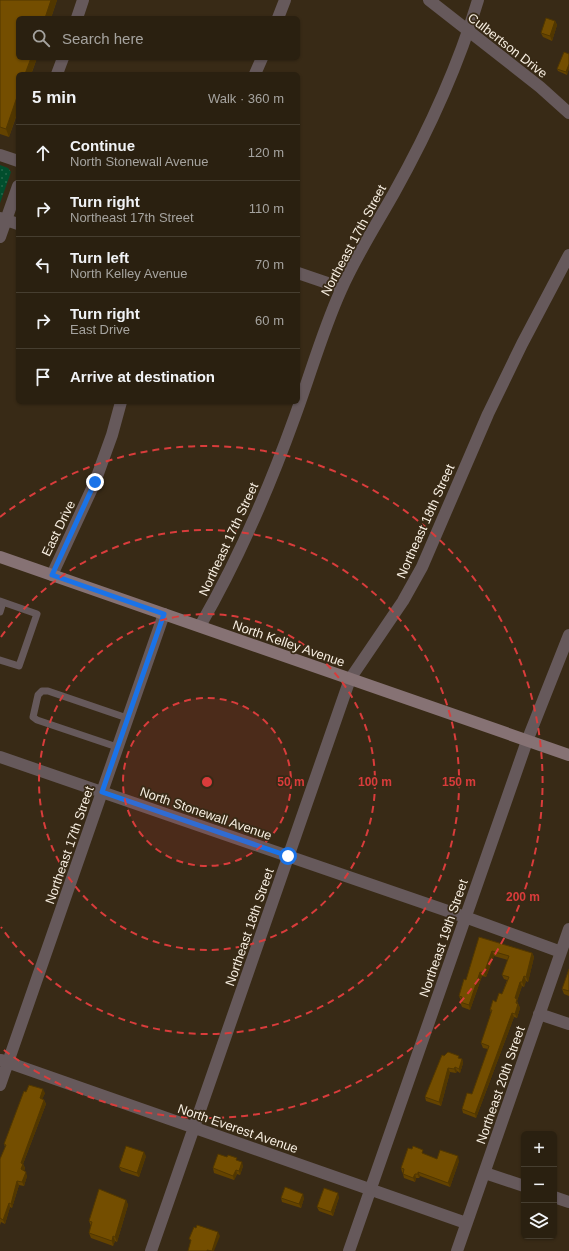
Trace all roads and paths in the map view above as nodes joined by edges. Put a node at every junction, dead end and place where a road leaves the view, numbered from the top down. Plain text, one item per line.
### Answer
1 (83, 0) edge
2 (285, 0) edge
3 (429, 0) edge
4 (478, 0) edge
5 (78, 16) edge
6 (279, 16) edge
7 (468, 31) junction
8 (62, 60) edge
9 (261, 60) edge
10 (58, 72) edge
11 (256, 72) edge
12 (569, 113) edge
13 (0, 155) edge
14 (16, 160) edge
15 (16, 190) edge
16 (3, 219) edge
17 (16, 223) edge
18 (0, 237) edge
19 (569, 255) edge
20 (300, 274) edge
21 (342, 288) junction
22 (300, 402) edge
23 (120, 404) edge
24 (299, 404) edge
25 (0, 557) edge
26 (52, 575) junction
27 (2, 602) edge
28 (0, 612) edge
29 (164, 614) junction
30 (200, 626) junction
31 (569, 635) edge
32 (0, 660) edge
33 (350, 679) junction
34 (127, 718) junction
35 (527, 741) junction
36 (117, 747) junction
37 (569, 755) edge
38 (0, 757) edge
39 (102, 792) junction
40 (288, 856) junction
41 (465, 917) junction
42 (569, 929) edge
43 (561, 952) junction
44 (539, 1014) junction
45 (569, 1024) edge
46 (4, 1061) edge
47 (0, 1085) edge
48 (194, 1128) junction
49 (485, 1173) junction
50 (521, 1185) edge
51 (371, 1189) junction
52 (557, 1198) edge
53 (569, 1202) edge
54 (466, 1223) junction
55 (151, 1251) edge
56 (349, 1251) edge
57 (457, 1251) edge

1 - 5 street
2 - 6 street
3 - 7 street, Culbertson Drive
4 - 7 street, Northeast 17th Street
7 - 12 street, Culbertson Drive
7 - 21 street, Northeast 17th Street
8 - 10 street
9 - 11 street
13 - 14 street
15 - 16 street
16 - 17 street
16 - 18 street
19 - 33 street, Northeast 18th Street
20 - 21 street
21 - 22 street, Northeast 17th Street
23 - 26 street, East Drive
24 - 30 street, Northeast 17th Street
25 - 26 street, North Kelley Avenue
26 - 29 street, North Kelley Avenue
27 - 28 lane
27 - 32 lane
29 - 30 street, North Kelley Avenue
29 - 34 street, Northeast 17th Street
30 - 33 street, North Kelley Avenue
31 - 35 street, Northeast 19th Street
33 - 35 street, North Kelley Avenue
33 - 40 street, Northeast 18th Street
34 - 36 street, Northeast 17th Street
34 - 36 lane
35 - 37 street, North Kelley Avenue
35 - 41 street, Northeast 19th Street
36 - 39 street, Northeast 17th Street
38 - 39 street, North Stonewall Avenue
39 - 40 street, North Stonewall Avenue
39 - 46 street, Northeast 17th Street
40 - 41 street, North Stonewall Avenue
40 - 48 street, Northeast 18th Street
41 - 43 street, North Stonewall Avenue
41 - 51 street, Northeast 19th Street
42 - 43 street, Northeast 20th Street
43 - 44 street, Northeast 20th Street
44 - 45 street
44 - 49 street, Northeast 20th Street
46 - 47 street, Northeast 17th Street
46 - 48 street, North Everest Avenue
48 - 51 street, North Everest Avenue
48 - 55 street, Northeast 18th Street
49 - 50 street
49 - 54 street, Northeast 20th Street
51 - 54 street, North Everest Avenue
51 - 56 street, Northeast 19th Street
52 - 53 street
54 - 57 street, Northeast 20th Street

